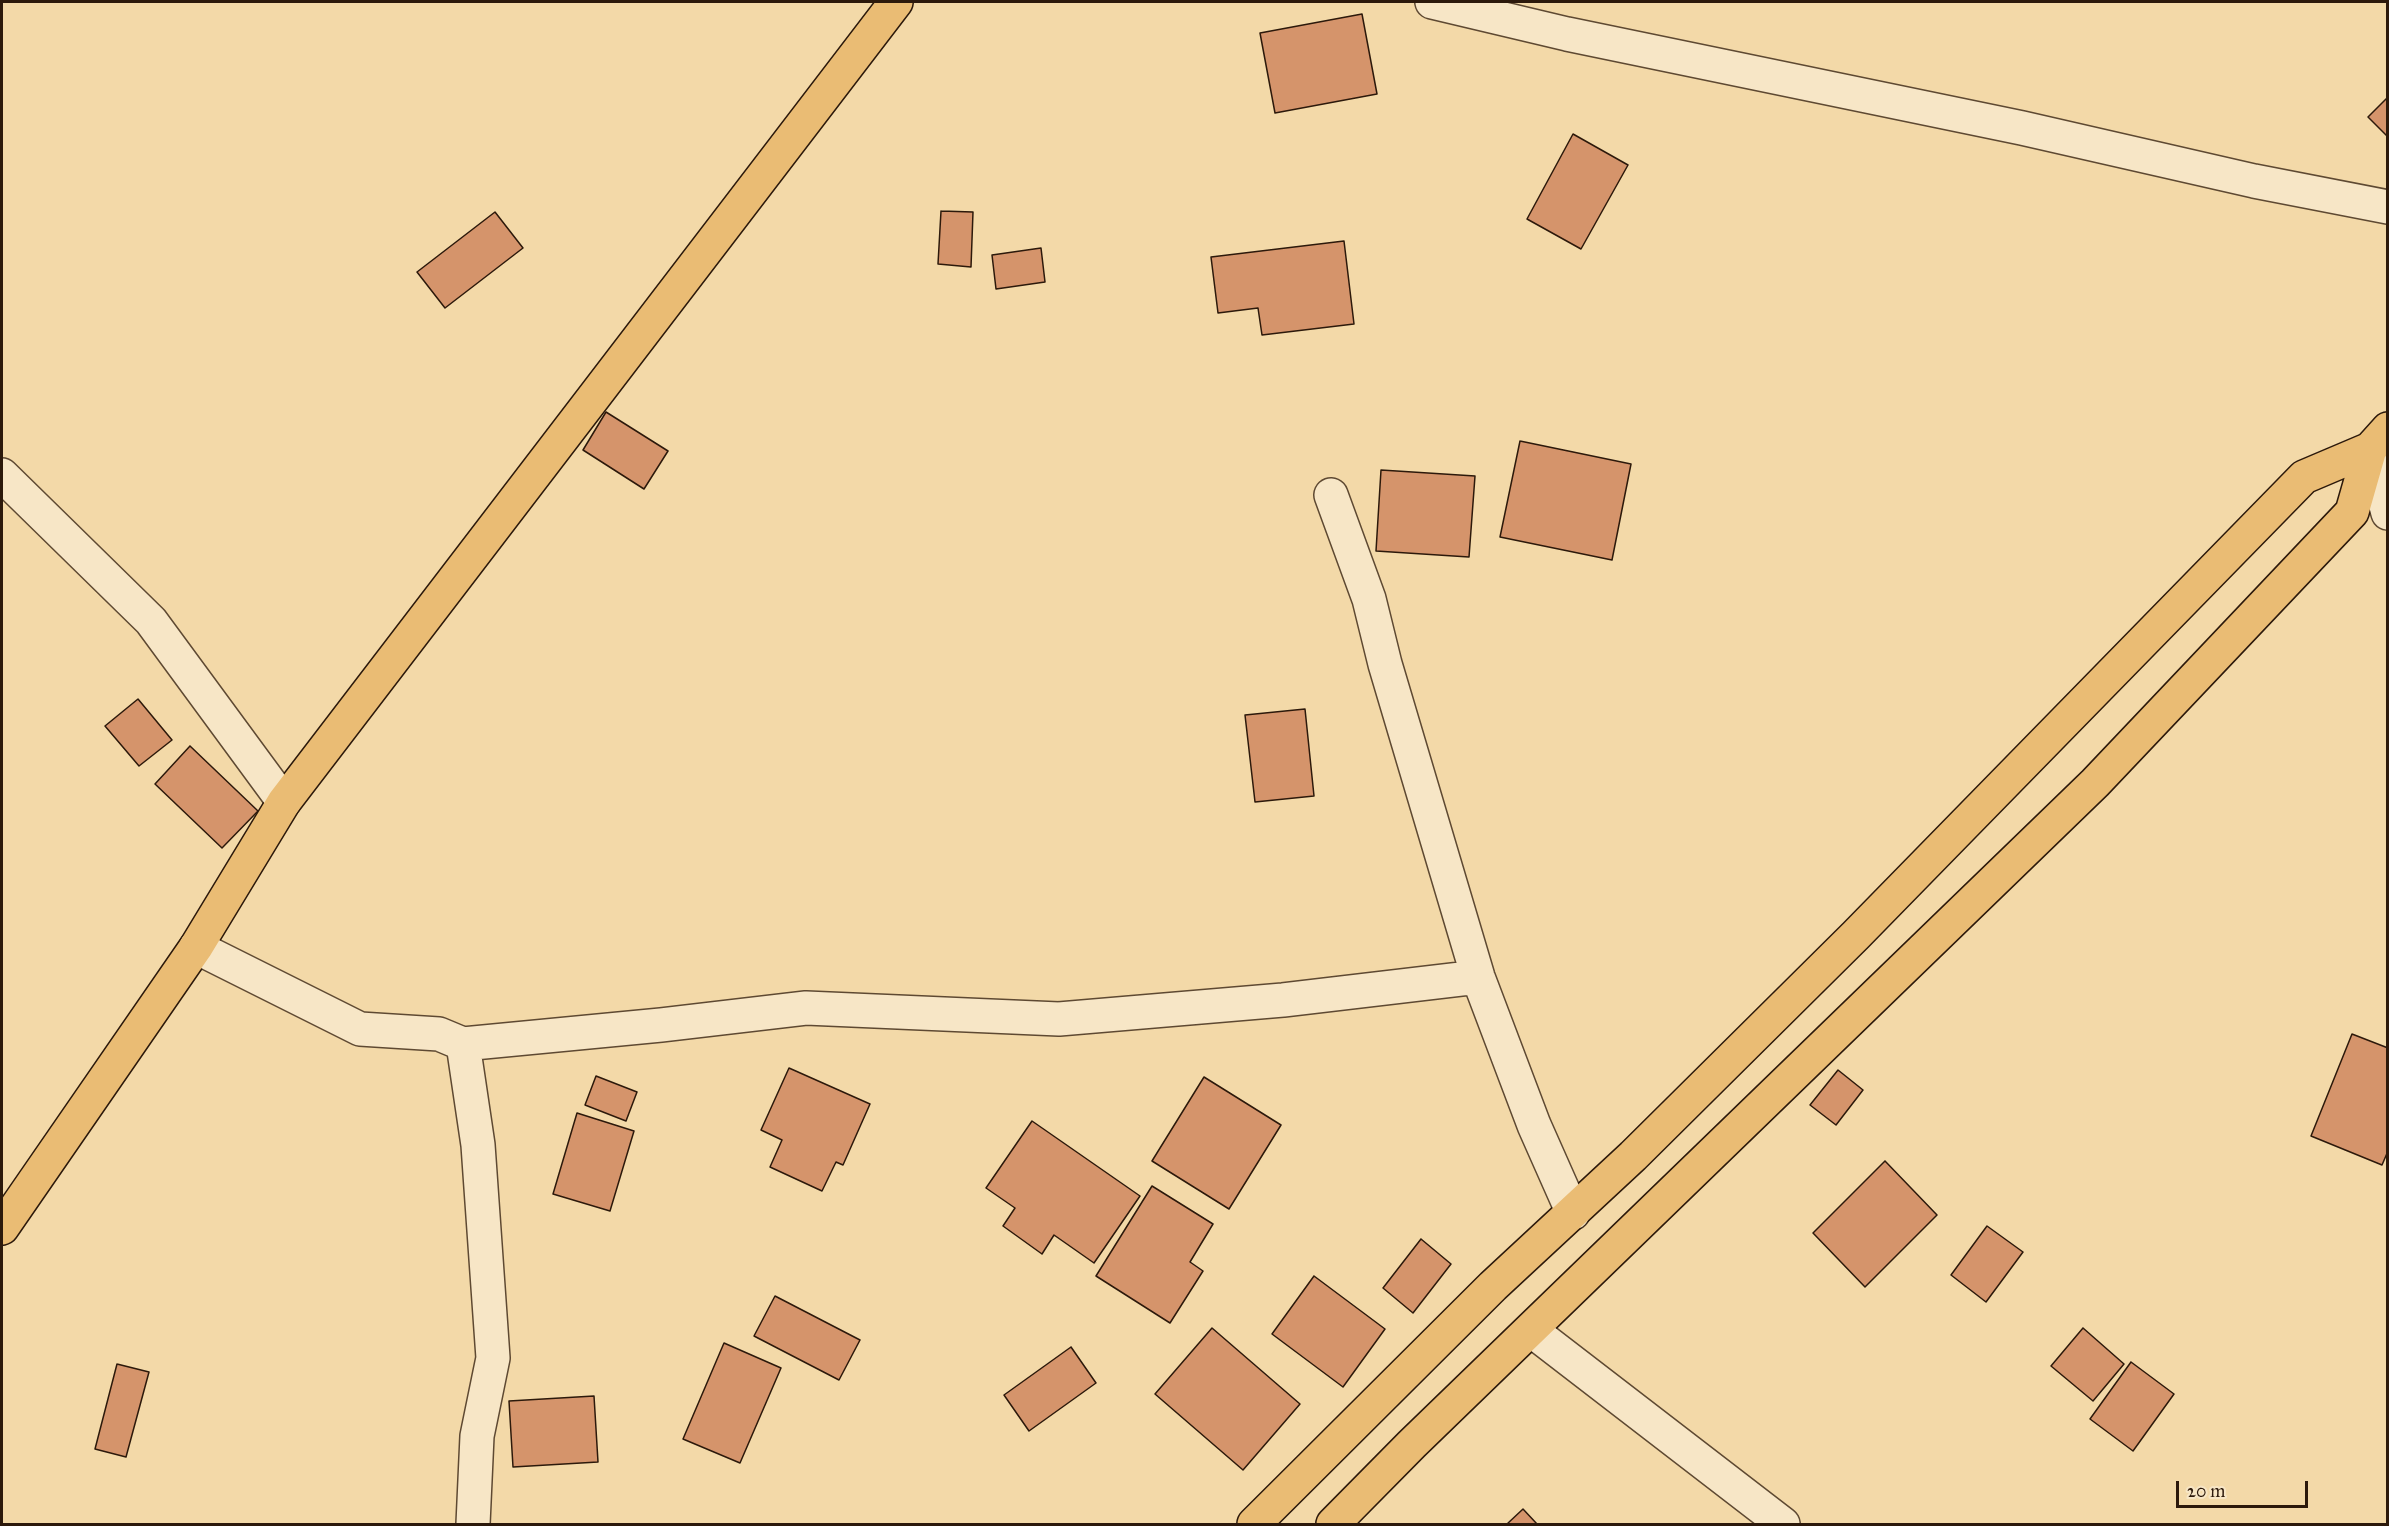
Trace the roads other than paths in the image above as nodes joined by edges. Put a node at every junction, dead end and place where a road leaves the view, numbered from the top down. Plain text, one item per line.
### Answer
1 (896, 2) edge
2 (1432, 2) edge
3 (2388, 207) edge
4 (2379, 439) edge
5 (3, 482) edge
6 (1331, 495) dead end
7 (2388, 513) edge
8 (284, 802) junction
9 (196, 947) junction
10 (1478, 977) junction
11 (463, 1044) junction
12 (1573, 1213) junction
13 (2, 1228) edge
14 (1531, 1330) junction
15 (473, 1524) edge
16 (1254, 1524) edge
17 (1333, 1524) edge
18 (1783, 1524) edge

1 - 8 main road
2 - 3 street
4 - 7 street
4 - 12 main road
4 - 14 main road
5 - 8 street
6 - 10 street
8 - 9 main road
9 - 11 street
9 - 13 main road
10 - 11 street
10 - 12 street
11 - 15 street
12 - 16 main road
14 - 17 main road
14 - 18 street

